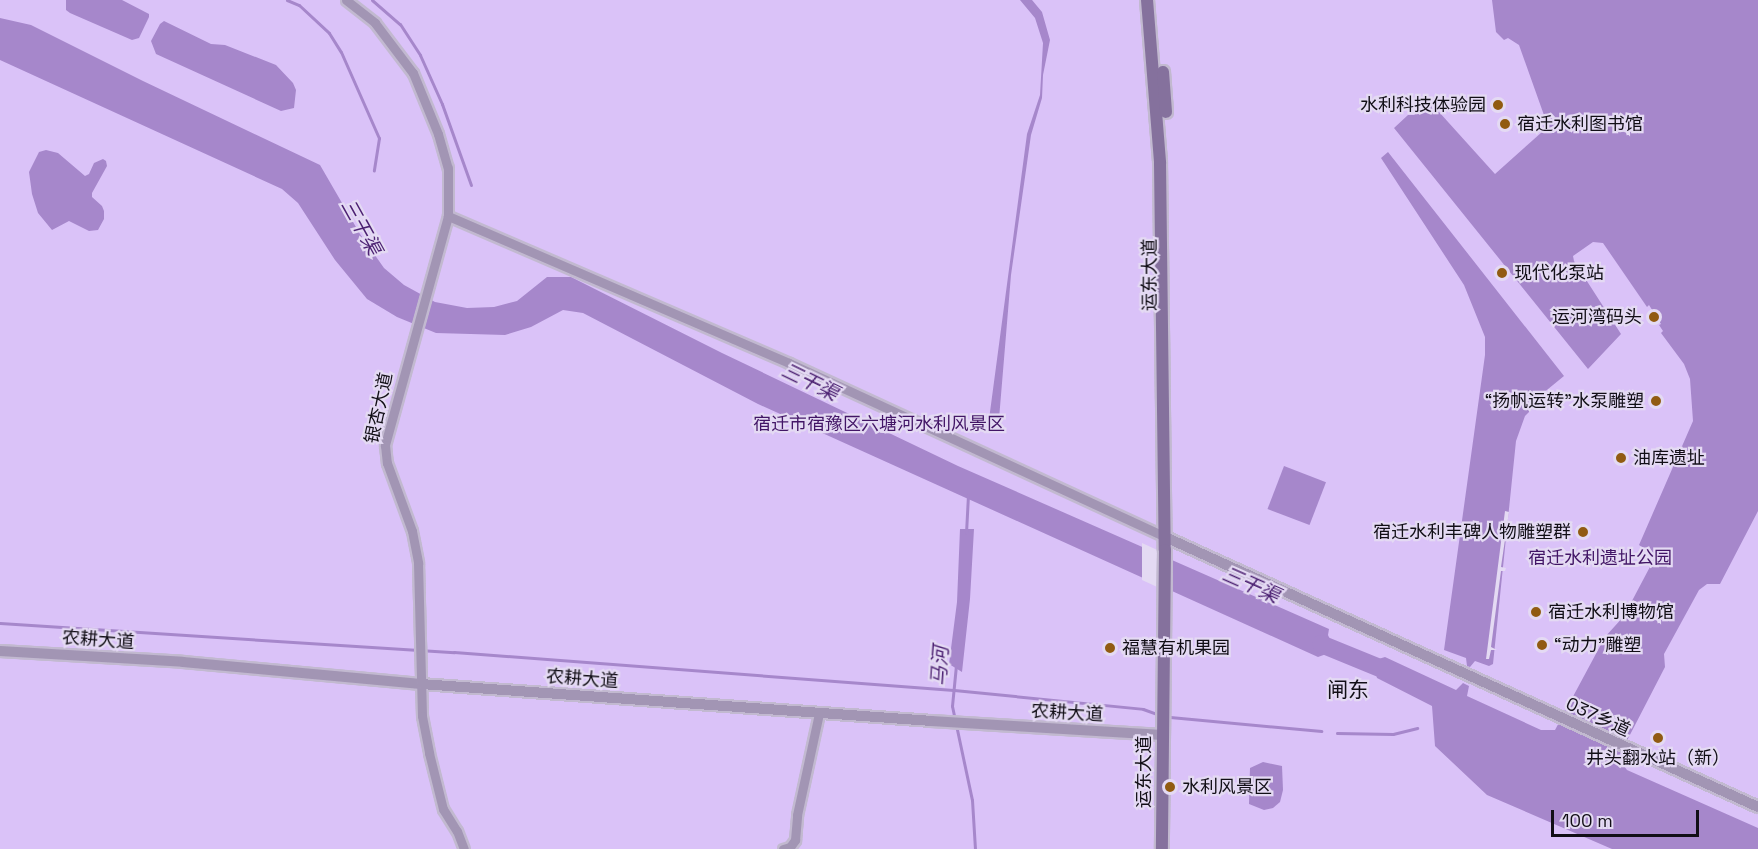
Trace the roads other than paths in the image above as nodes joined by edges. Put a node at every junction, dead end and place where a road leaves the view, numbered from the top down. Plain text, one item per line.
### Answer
1 (346, 0) edge
2 (1147, 0) edge
3 (1155, 0) edge
4 (448, 216) junction
5 (1166, 542) junction
6 (0, 651) edge
7 (421, 684) junction
8 (819, 713) junction
9 (1162, 735) junction
10 (1758, 807) edge
11 (789, 848) edge
12 (464, 849) edge
13 (1162, 849) edge

1 - 4 street, 银杏大道
2 - 5 main road, 运东大道
3 - 5 main road, 运东大道
4 - 5 street
4 - 7 street, 银杏大道
5 - 9 main road, 运东大道
5 - 10 street, 037乡道
6 - 7 street, 农耕大道
7 - 8 street, 农耕大道
7 - 12 street, 银杏大道
8 - 9 street, 农耕大道
8 - 11 street
9 - 13 main road, 运东大道

